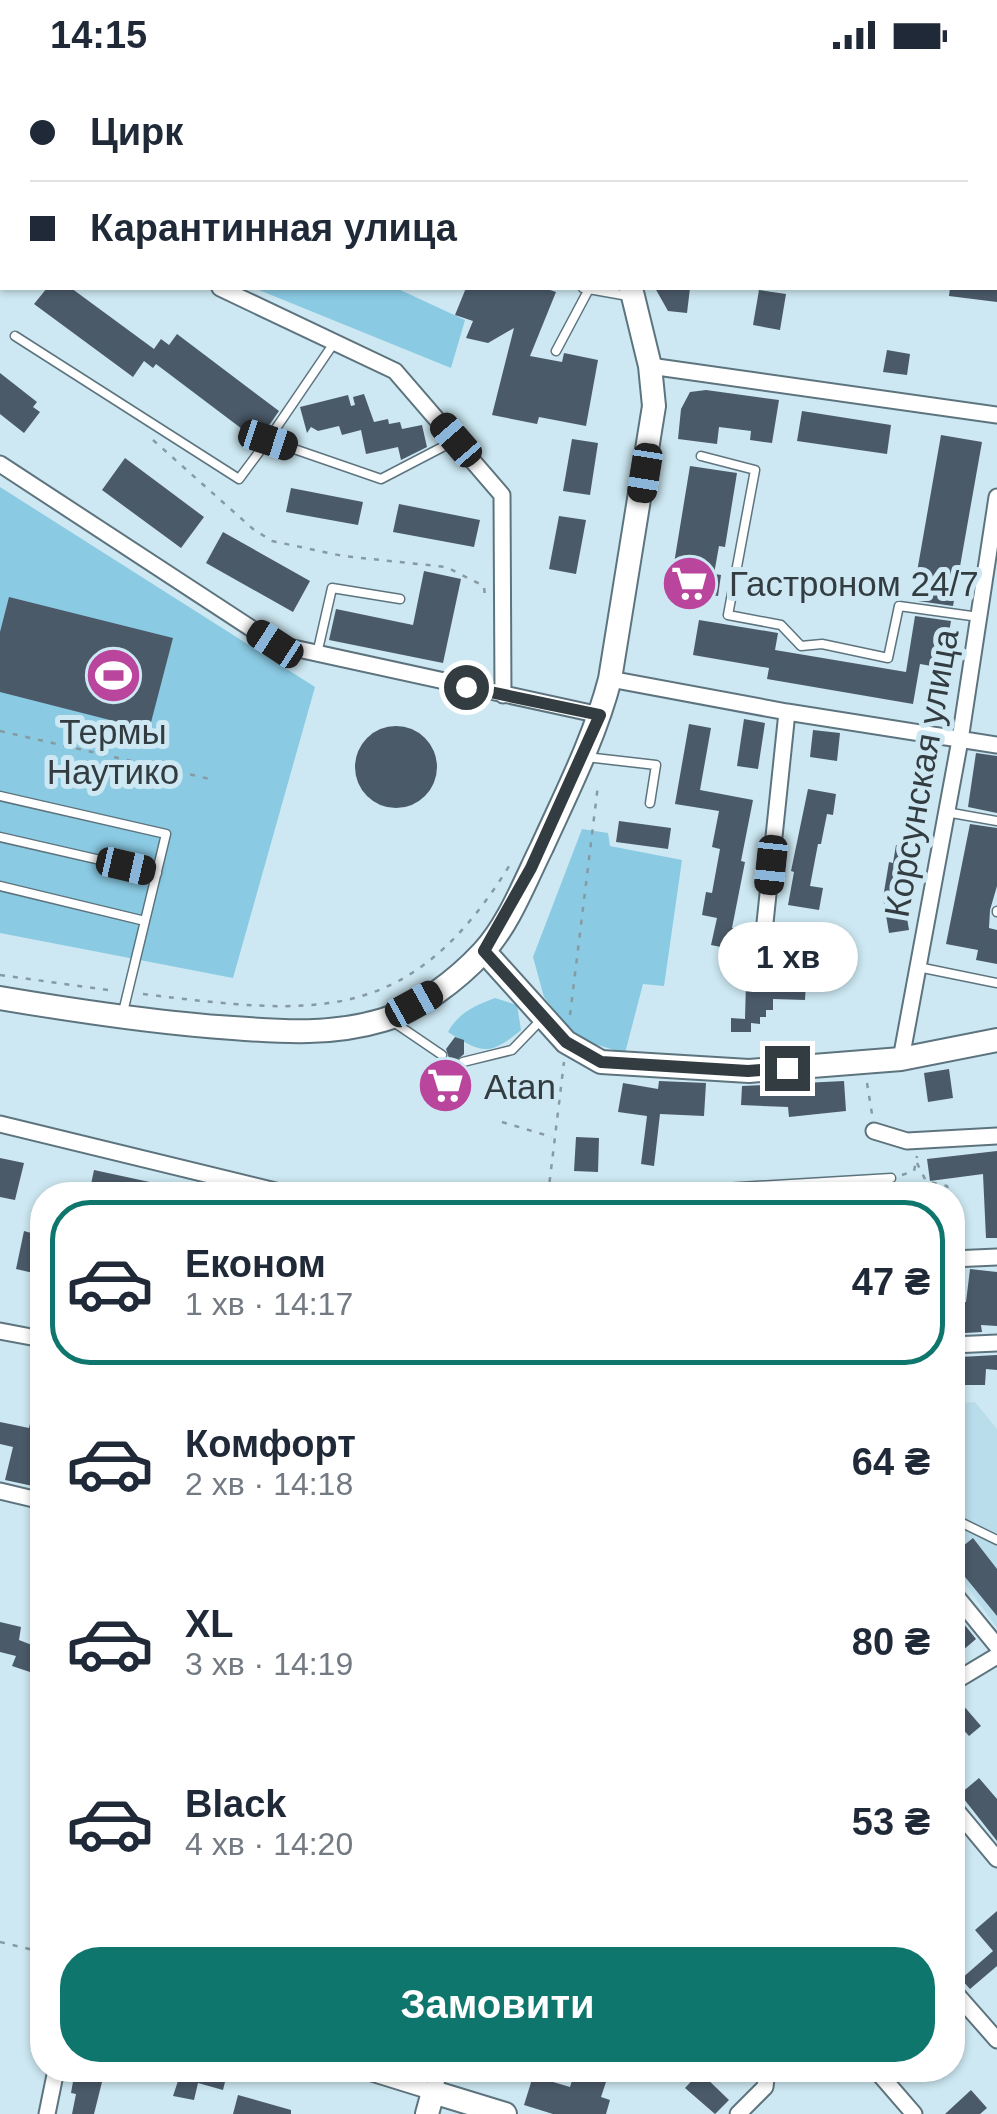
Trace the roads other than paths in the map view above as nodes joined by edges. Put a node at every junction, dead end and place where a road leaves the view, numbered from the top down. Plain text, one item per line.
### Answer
1 (224, 290) edge
2 (585, 290) edge
3 (632, 292) edge
4 (15, 336) dead end
5 (336, 340) junction
6 (556, 351) dead end
7 (650, 366) junction
8 (997, 415) edge
9 (268, 440) junction
10 (456, 440) junction
11 (701, 456) dead end
12 (0, 464) edge
13 (997, 497) edge
14 (991, 582) edge
15 (400, 599) dead end
16 (979, 616) junction
17 (317, 654) junction
18 (610, 678) junction
19 (503, 695) junction
20 (788, 712) junction
21 (600, 715) junction
22 (960, 740) junction
23 (997, 745) edge
24 (582, 757) junction
25 (0, 796) edge
26 (650, 803) dead end
27 (946, 812) junction
28 (997, 821) edge
29 (0, 837) edge
30 (157, 873) junction
31 (0, 886) edge
32 (145, 921) junction
33 (763, 942) dead end
34 (484, 951) junction
35 (918, 967) junction
36 (997, 983) edge
37 (0, 998) edge
38 (122, 1016) junction
39 (544, 1017) junction
40 (388, 1019) junction
41 (997, 1040) edge
42 (442, 1055) dead end
43 (901, 1059) junction
44 (463, 1062) dead end
45 (0, 1124) edge
46 (874, 1131) road end
47 (997, 1136) edge
48 (892, 1178) road end
49 (239, 1182) edge
50 (825, 1182) edge
51 (997, 1257) edge
52 (965, 1258) edge
53 (0, 1331) edge
54 (30, 1337) edge
55 (997, 1343) edge
56 (965, 1344) edge
57 (2, 1492) edge
58 (30, 1498) edge
59 (0, 1510) edge
60 (965, 1524) edge
61 (997, 1540) edge
62 (965, 1607) edge
63 (997, 1646) edge
64 (997, 1656) edge
65 (965, 1675) edge
66 (965, 1821) edge
67 (997, 1859) edge
68 (965, 2004) edge
69 (997, 2040) edge
70 (54, 2082) edge
71 (401, 2082) edge
72 (766, 2082) edge
73 (886, 2082) edge
74 (433, 2092) edge
75 (47, 2114) edge
76 (505, 2114) edge
77 (738, 2114) edge
78 (914, 2114) edge

1 - 5 street
2 - 6 lane
3 - 7 main road
4 - 9 lane
5 - 9 lane
5 - 10 street
7 - 8 street
7 - 18 main road
9 - 10 lane
10 - 19 street
11 - 16 lane
12 - 17 street
13 - 14 street, Корсунская улица
14 - 16 street, Корсунская улица
15 - 17 lane
16 - 22 street, Корсунская улица
17 - 19 street
18 - 20 street
18 - 21 main road
19 - 21 street
20 - 22 street
20 - 33 street
21 - 24 main road
22 - 23 street
22 - 27 street, Корсунская улица
24 - 26 lane
24 - 34 main road
25 - 30 lane
27 - 28 lane
27 - 35 street, Корсунская улица
29 - 30 lane
30 - 32 lane
31 - 32 lane
32 - 38 lane
34 - 39 main road
34 - 40 main road
35 - 36 lane
35 - 43 street, Корсунская улица
37 - 38 main road
38 - 40 main road
39 - 43 main road
39 - 44 lane
40 - 42 lane
41 - 43 main road
45 - 49 street
46 - 47 street
48 - 50 lane
51 - 52 street
53 - 54 street
55 - 56 street
57 - 58 street
57 - 59 street
60 - 61 lane
62 - 63 street
64 - 65 street
66 - 67 street
68 - 69 street
70 - 75 street
71 - 74 street
72 - 77 street
73 - 78 street
74 - 76 main road

